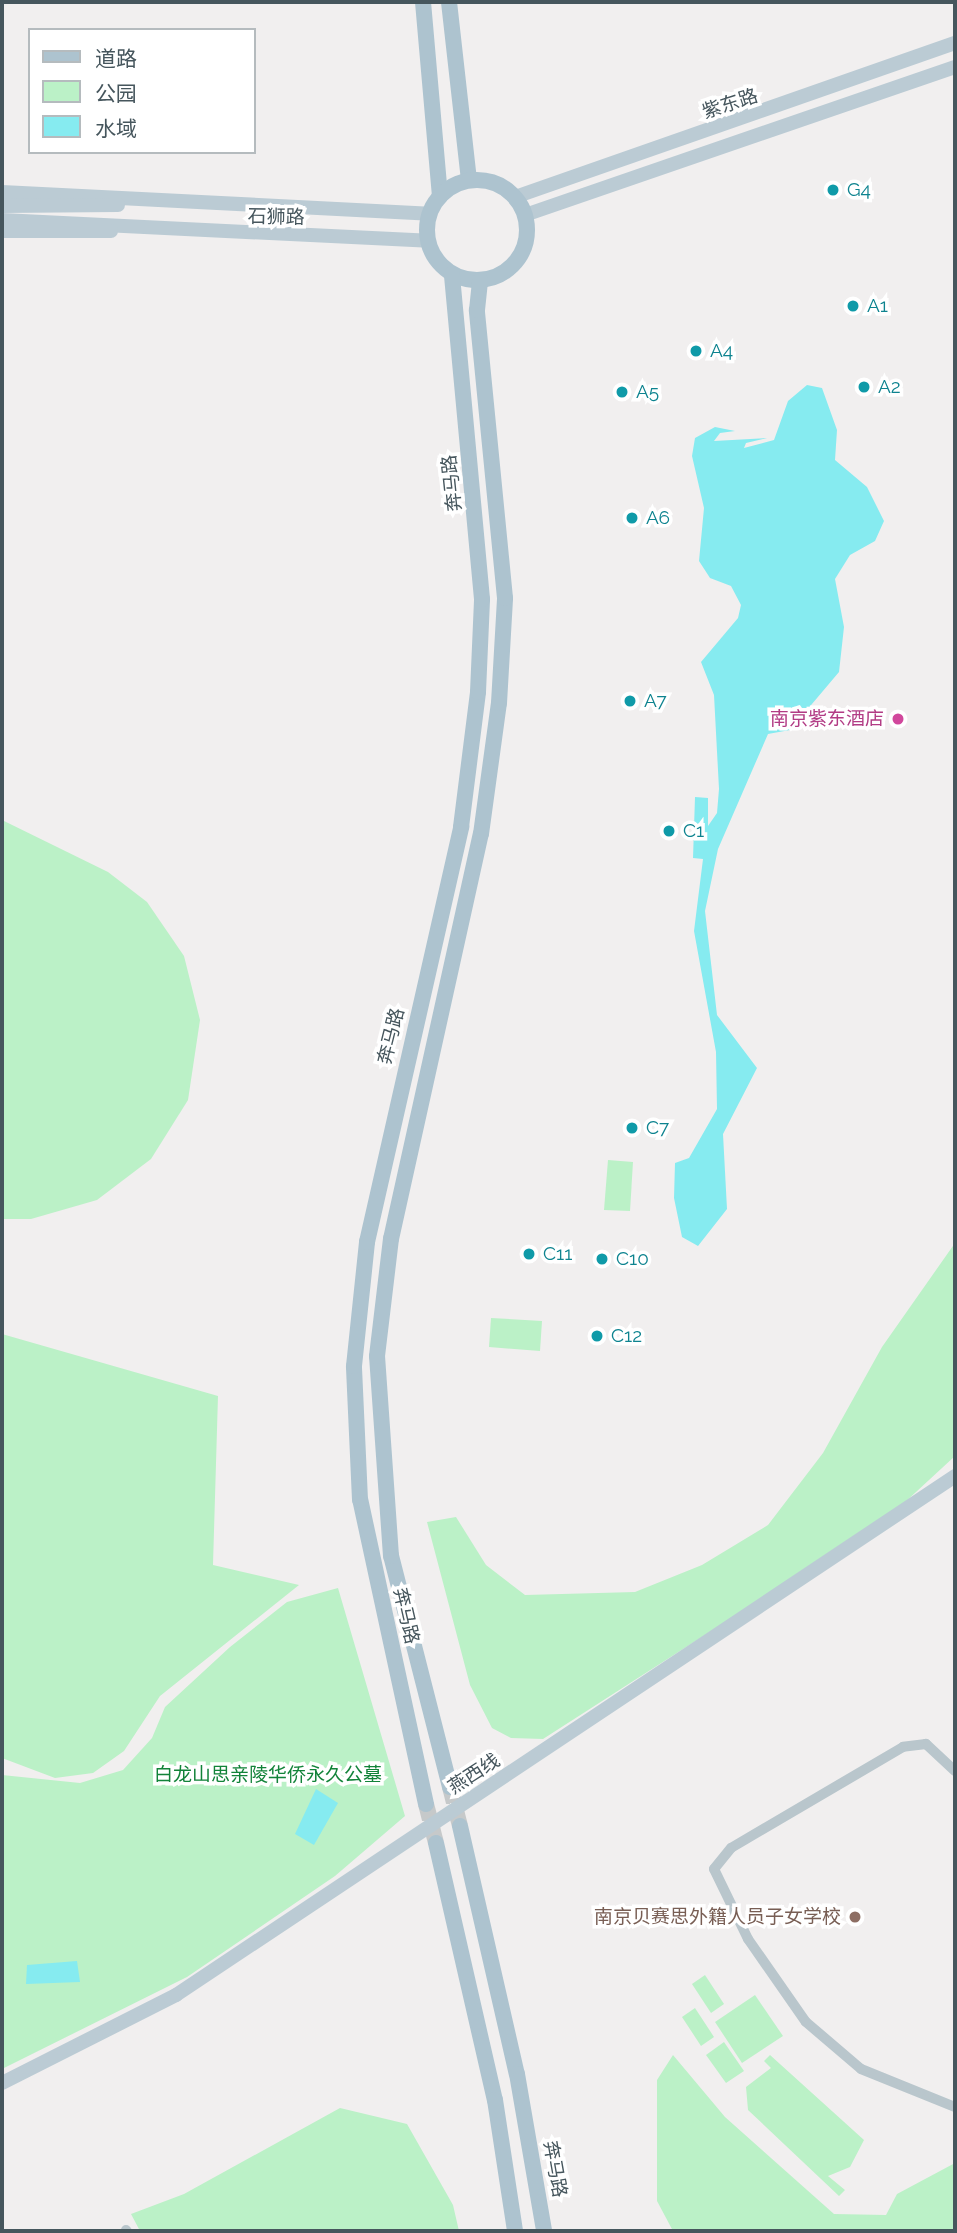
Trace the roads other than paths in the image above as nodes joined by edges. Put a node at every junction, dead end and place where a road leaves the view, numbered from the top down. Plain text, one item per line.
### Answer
1 (423, 2) edge
2 (449, 2) edge
3 (955, 43) edge
4 (955, 67) edge
5 (469, 180) junction
6 (2, 192) edge
7 (440, 196) junction
8 (515, 197) junction
9 (130, 204) junction
10 (2, 206) edge
11 (429, 214) junction
12 (525, 215) junction
13 (2, 220) edge
14 (123, 229) junction
15 (2, 231) edge
16 (428, 241) junction
17 (452, 274) junction
18 (480, 280) junction
19 (955, 1476) edge
20 (955, 1771) edge
21 (450, 1787) tunnel mouth
22 (426, 1804) tunnel mouth
23 (460, 1826) tunnel mouth
24 (436, 1843) tunnel mouth
25 (2, 2082) edge
26 (955, 2107) edge
27 (515, 2231) edge
28 (544, 2231) edge

1 - 7 main road
2 - 5 main road
3 - 8 main road, 紫东路
4 - 12 main road, 紫东路
5 - 7 main road
5 - 8 main road
6 - 9 main road, 石狮路
7 - 11 main road
8 - 12 main road
9 - 10 main road, 石狮路
9 - 11 main road, 石狮路
11 - 16 main road
12 - 18 main road
13 - 14 main road, 石狮路
14 - 15 main road, 石狮路
14 - 16 main road, 石狮路
16 - 17 main road
17 - 18 main road
17 - 22 main road, 奔马路
18 - 21 main road, 奔马路
19 - 25 main road, 燕西线
20 - 26 street
23 - 28 main road, 奔马路
24 - 27 main road

